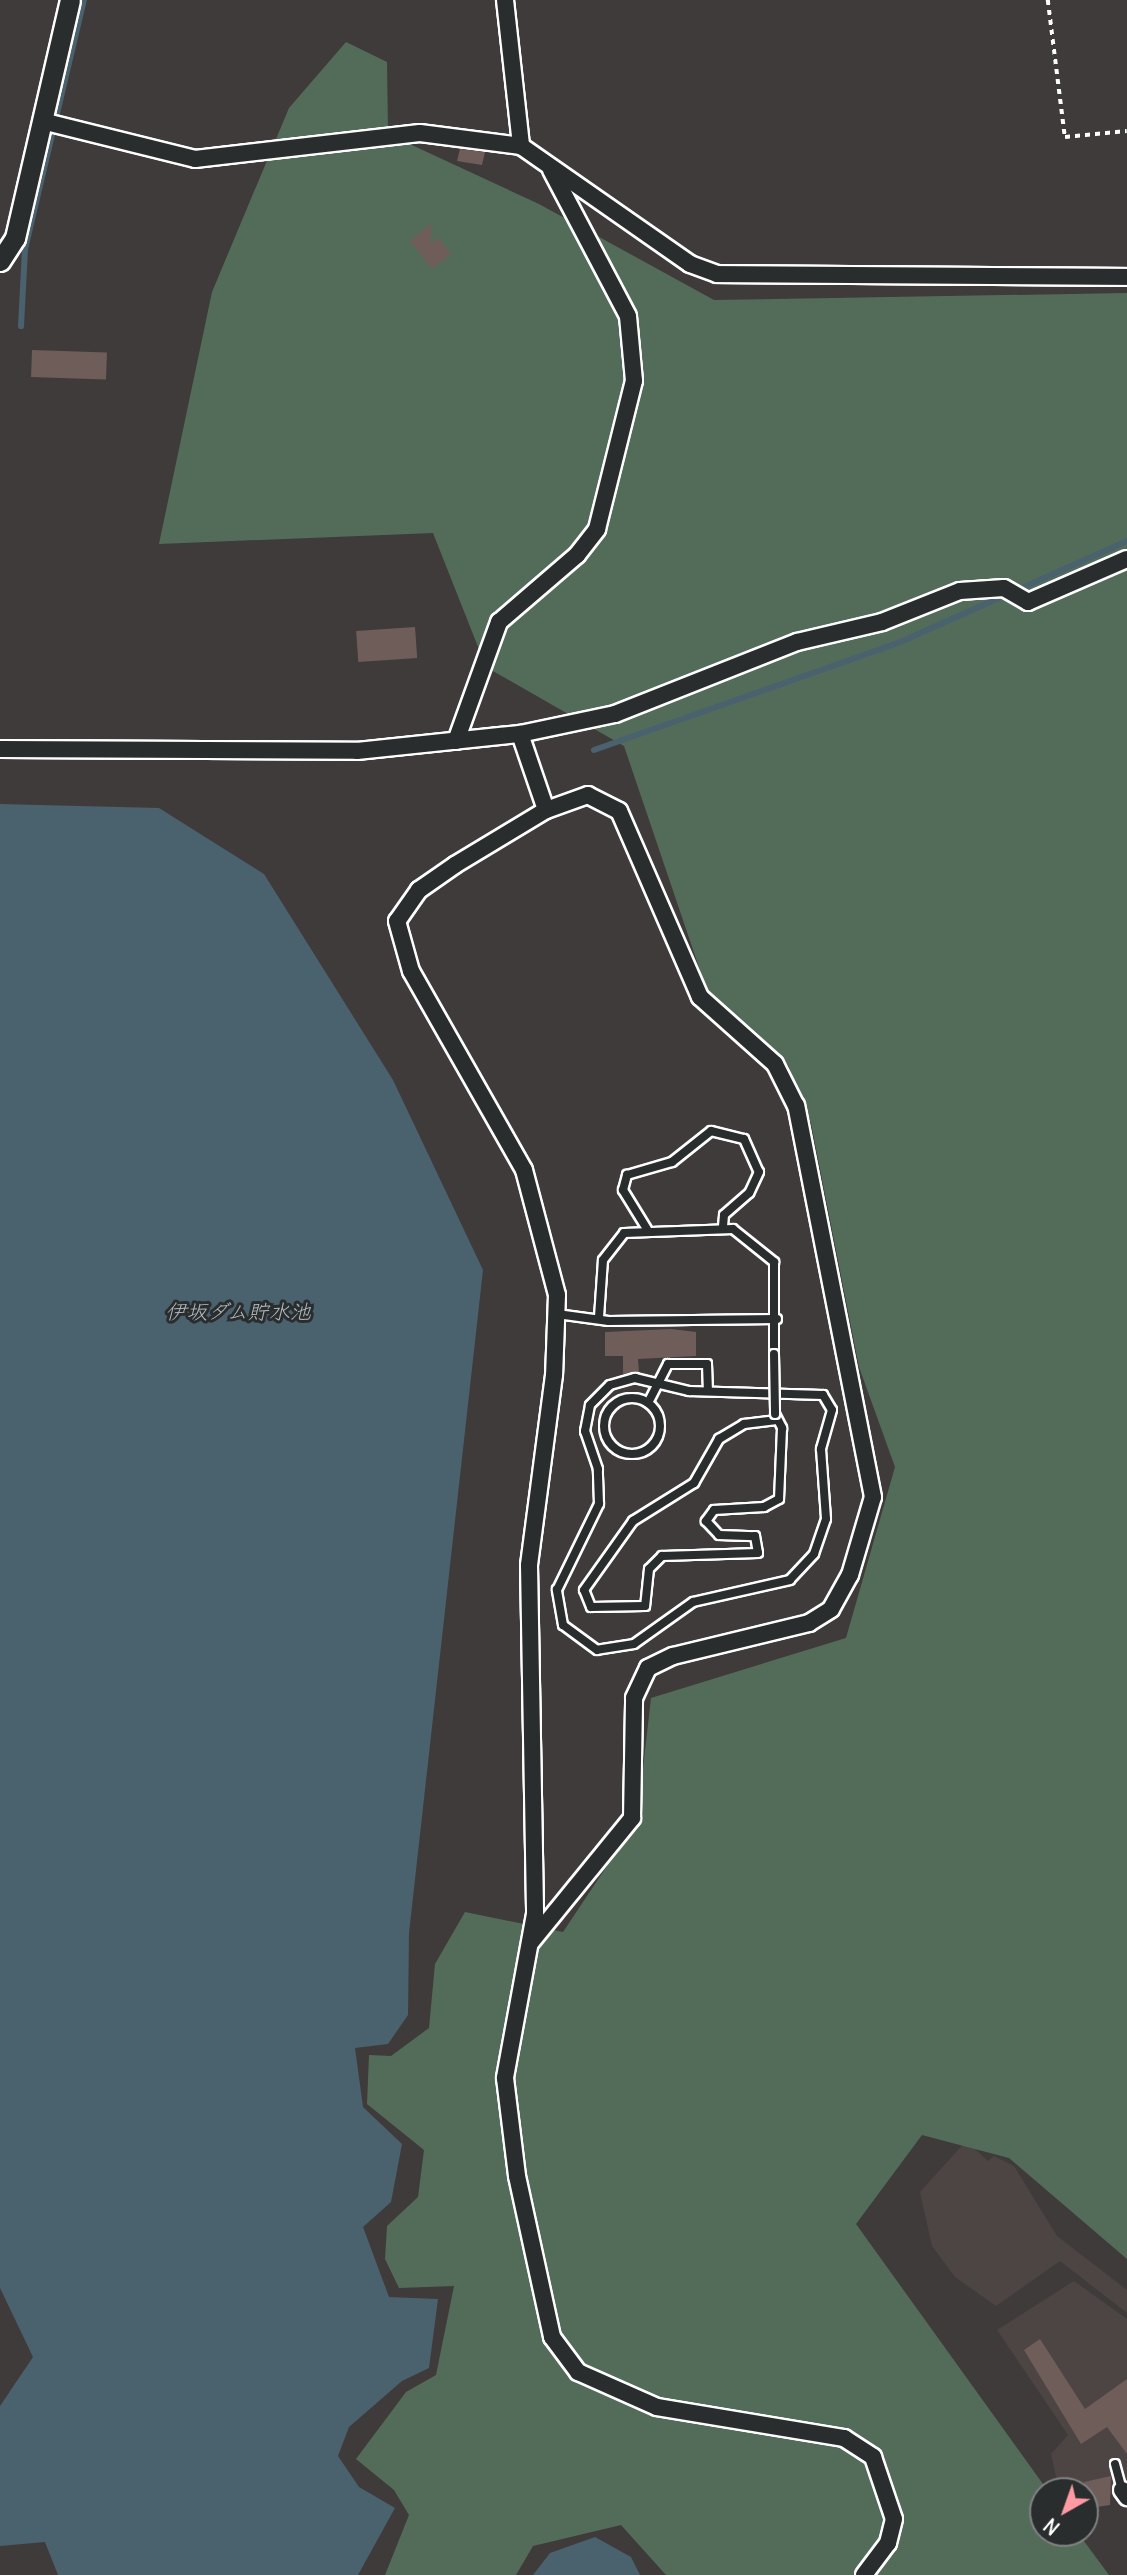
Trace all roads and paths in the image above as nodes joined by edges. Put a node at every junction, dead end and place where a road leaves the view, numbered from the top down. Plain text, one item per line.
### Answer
1 (71, 0) edge
2 (505, 0) edge
3 (1048, 0) edge
4 (43, 121) junction
5 (1127, 131) edge
6 (521, 146) junction
7 (543, 159) junction
8 (0, 261) edge
9 (1127, 277) edge
10 (1127, 559) edge
11 (520, 734) junction
12 (456, 741) junction
13 (0, 750) edge
14 (546, 810) junction
15 (723, 1227) junction
16 (647, 1229) junction
17 (557, 1314) junction
18 (599, 1317) junction
19 (777, 1319) junction
20 (662, 1385) junction
21 (708, 1391) junction
22 (648, 1403) junction
23 (775, 1417) junction
24 (531, 1942) junction
25 (1115, 2464) dead end
26 (1125, 2493) edge
27 (864, 2575) edge

1 - 4 street
2 - 6 street
3 - 5 path
4 - 6 street
4 - 8 street
6 - 7 street
7 - 9 street
7 - 12 street
10 - 11 street
11 - 12 street
11 - 14 street
12 - 13 street
14 - 17 street
14 - 24 street
15 - 16 lane
15 - 16 lane
15 - 19 lane
16 - 18 lane
17 - 18 lane
17 - 24 street
18 - 19 lane
19 - 23 lane, bridge
20 - 21 lane
20 - 21 lane
20 - 21 lane
20 - 22 lane
22 - 22 lane
23 - 23 lane
24 - 27 street
25 - 26 lane

